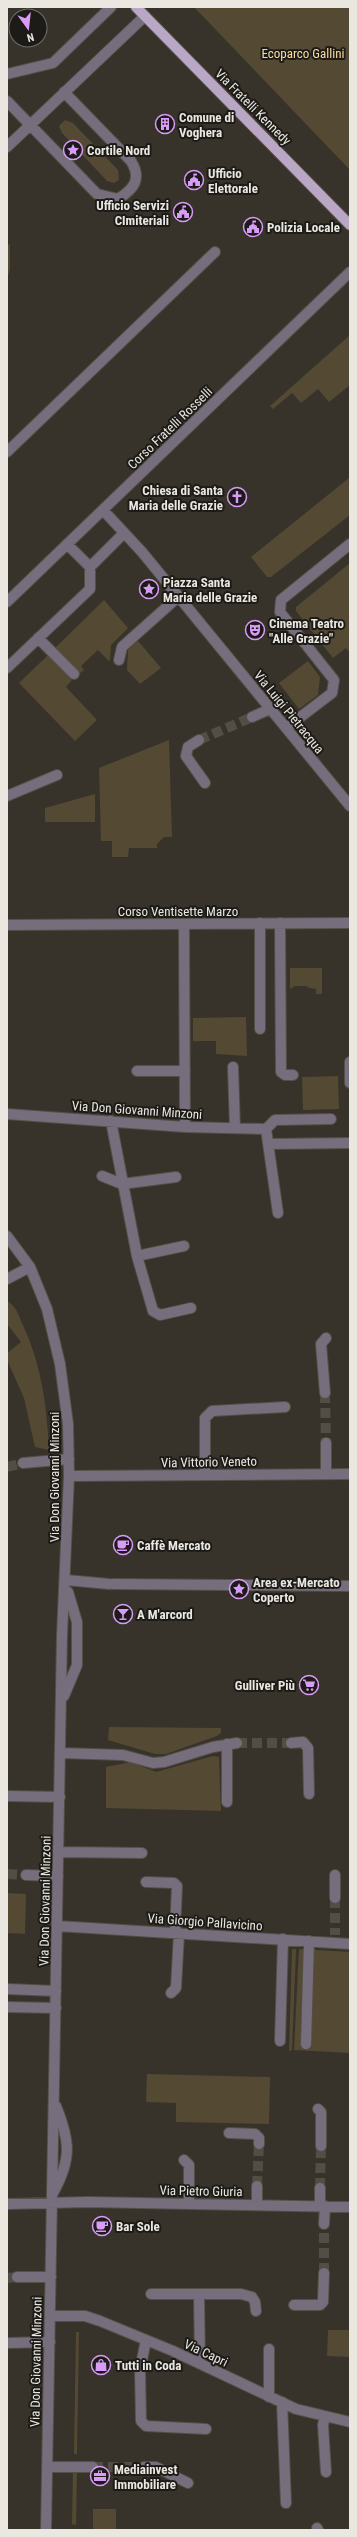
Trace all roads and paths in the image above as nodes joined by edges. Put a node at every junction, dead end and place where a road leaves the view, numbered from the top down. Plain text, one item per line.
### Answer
1 (111, 7) edge
2 (136, 7) edge
3 (145, 16) junction
4 (7, 74) edge
5 (64, 92) junction
6 (7, 101) edge
7 (30, 124) junction
8 (7, 147) edge
9 (350, 225) edge
10 (215, 252) dead end
11 (350, 272) edge
12 (7, 452) edge
13 (103, 510) junction
14 (124, 533) junction
15 (67, 544) junction
16 (350, 544) edge
17 (90, 567) junction
18 (178, 597) junction
19 (7, 602) edge
20 (38, 638) junction
21 (119, 660) dead end
22 (7, 668) edge
23 (74, 674) dead end
24 (270, 709) junction
25 (252, 717) tunnel mouth
26 (286, 728) junction
27 (199, 740) tunnel mouth
28 (56, 776) dead end
29 (206, 783) dead end
30 (7, 796) edge
31 (350, 806) edge
32 (260, 923) junction
33 (350, 923) edge
34 (184, 924) junction
35 (280, 924) junction
36 (7, 925) edge
37 (260, 1029) dead end
38 (350, 1062) edge
39 (233, 1067) dead end
40 (184, 1071) junction
41 (138, 1072) dead end
42 (293, 1075) dead end
43 (350, 1083) edge
44 (7, 1114) edge
45 (331, 1119) dead end
46 (111, 1121) junction
47 (185, 1127) junction
48 (235, 1128) junction
49 (266, 1129) junction
50 (268, 1144) junction
51 (350, 1144) edge
52 (102, 1176) dead end
53 (176, 1178) dead end
54 (122, 1184) junction
55 (278, 1213) dead end
56 (7, 1236) edge
57 (184, 1246) dead end
58 (137, 1256) junction
59 (30, 1267) junction
60 (7, 1279) edge
61 (191, 1308) dead end
62 (326, 1338) dead end
63 (325, 1393) tunnel mouth
64 (284, 1406) dead end
65 (326, 1443) tunnel mouth
66 (69, 1459) junction
67 (23, 1463) tunnel mouth
68 (326, 1474) junction
69 (350, 1474) edge
70 (205, 1475) junction
71 (69, 1476) junction
72 (66, 1584) junction
73 (350, 1586) edge
74 (62, 1702) junction
75 (291, 1743) tunnel mouth
76 (61, 1753) junction
77 (309, 1794) dead end
78 (7, 1796) edge
79 (60, 1797) junction
80 (228, 1802) dead end
81 (59, 1852) junction
82 (142, 1853) dead end
83 (26, 1874) tunnel mouth
84 (335, 1875) dead end
85 (58, 1876) junction
86 (146, 1882) dead end
87 (334, 1898) tunnel mouth
88 (58, 1926) junction
89 (177, 1933) junction
90 (283, 1940) junction
91 (309, 1941) junction
92 (350, 1944) edge
93 (7, 1989) edge
94 (56, 1991) junction
95 (171, 1993) dead end
96 (7, 2007) edge
97 (56, 2008) junction
98 (280, 2041) dead end
99 (306, 2044) dead end
100 (54, 2101) junction
101 (318, 2109) dead end
102 (229, 2133) dead end
103 (259, 2144) dead end
104 (321, 2146) tunnel mouth
105 (184, 2160) dead end
106 (258, 2186) tunnel mouth
107 (320, 2188) tunnel mouth
108 (52, 2198) junction
109 (7, 2204) edge
110 (189, 2204) junction
111 (257, 2205) junction
112 (322, 2206) junction
113 (350, 2207) edge
114 (324, 2224) tunnel mouth
115 (324, 2273) tunnel mouth
116 (17, 2277) tunnel mouth
117 (51, 2277) junction
118 (151, 2294) dead end
119 (199, 2294) junction
120 (294, 2305) dead end
121 (256, 2311) dead end
122 (50, 2316) junction
123 (146, 2340) junction
124 (50, 2342) junction
125 (7, 2343) edge
126 (269, 2349) dead end
127 (200, 2364) junction
128 (269, 2396) junction
129 (282, 2402) junction
130 (325, 2417) junction
131 (350, 2422) edge
132 (206, 2429) dead end
133 (47, 2466) junction
134 (93, 2467) tunnel mouth
135 (144, 2467) tunnel mouth
136 (326, 2472) dead end
137 (188, 2483) dead end
138 (286, 2502) dead end
139 (46, 2530) edge

1 - 4 street
2 - 3 main road, Via Fratelli Kennedy
3 - 5 street
3 - 9 main road, Via Fratelli Kennedy
5 - 7 street
5 - 7 street
6 - 7 street
7 - 8 street
10 - 12 street
11 - 13 street, Corso Fratelli Rosselli
13 - 14 street
13 - 15 street, Corso Fratelli Rosselli
14 - 17 street
14 - 18 street
15 - 17 street
15 - 19 street, Corso Fratelli Rosselli
16 - 26 street
17 - 20 street
18 - 21 street
18 - 24 street, Via Luigi Pietracqua
20 - 22 street
20 - 23 street
24 - 25 street
24 - 26 street, Via Luigi Pietracqua
26 - 31 street, Via Luigi Pietracqua
27 - 29 street
28 - 30 street
32 - 34 street, Corso Ventisette Marzo
32 - 35 street, Corso Ventisette Marzo
32 - 37 street
33 - 35 street, Corso Ventisette Marzo
34 - 36 street, Corso Ventisette Marzo
34 - 40 street
35 - 42 street
38 - 43 street
39 - 48 street
40 - 41 street
40 - 47 street
44 - 46 street, Via Don Giovanni Minzoni
45 - 49 street
46 - 47 street, Via Don Giovanni Minzoni
46 - 54 street
47 - 48 street, Via Don Giovanni Minzoni
48 - 49 street, Via Don Giovanni Minzoni
49 - 50 street
50 - 51 street
50 - 55 street
52 - 54 street
53 - 54 street
54 - 58 street
56 - 59 street, Via Don Giovanni Minzoni
57 - 58 street
58 - 61 street
59 - 60 street
59 - 66 street, Via Don Giovanni Minzoni
62 - 63 street
64 - 70 street
65 - 68 street
66 - 67 street
66 - 71 street, Via Don Giovanni Minzoni
68 - 69 street, Via Vittorio Veneto
68 - 70 street, Via Vittorio Veneto
70 - 71 street, Via Vittorio Veneto
71 - 72 street, Via Don Giovanni Minzoni
72 - 73 street
72 - 74 street, Via Don Giovanni Minzoni
72 - 74 street, Via Don Giovanni Minzoni
74 - 76 street, Via Don Giovanni Minzoni
75 - 77 street
76 - 79 street, Via Don Giovanni Minzoni
76 - 80 street
78 - 79 street
79 - 81 street, Via Don Giovanni Minzoni
81 - 82 street
81 - 85 street, Via Don Giovanni Minzoni
83 - 85 street
84 - 87 street
85 - 88 street, Via Don Giovanni Minzoni
86 - 89 street
88 - 89 street, Via Giorgio Pallavicino
88 - 94 street, Via Don Giovanni Minzoni
89 - 90 street, Via Giorgio Pallavicino
89 - 95 street
90 - 91 street, Via Giorgio Pallavicino
90 - 98 street
91 - 92 street, Via Giorgio Pallavicino
91 - 99 street
93 - 94 street
94 - 97 street, Via Don Giovanni Minzoni
96 - 97 street
97 - 100 street, Via Don Giovanni Minzoni
100 - 108 street, Via Don Giovanni Minzoni
100 - 108 street, Via Don Giovanni Minzoni
101 - 104 street
102 - 103 street
105 - 110 street
106 - 111 street
107 - 112 street
108 - 109 street, Via Pietro Giuria
108 - 110 street, Via Pietro Giuria
108 - 117 street, Via Don Giovanni Minzoni
110 - 111 street, Via Pietro Giuria
111 - 112 street, Via Pietro Giuria
112 - 113 street, Via Pietro Giuria
112 - 114 street
115 - 120 street
116 - 117 street
117 - 122 street, Via Don Giovanni Minzoni
118 - 119 street
119 - 121 street
119 - 127 street
122 - 123 street, Via Capri
122 - 124 street, Via Don Giovanni Minzoni
123 - 127 street, Via Capri
123 - 132 street
124 - 125 street
124 - 133 street, Via Don Giovanni Minzoni
126 - 128 street
127 - 128 street, Via Capri
128 - 129 street, Via Capri
129 - 130 street, Via Capri
129 - 138 street
130 - 131 street, Via Capri
130 - 136 street
133 - 134 street
133 - 139 street, Via Don Giovanni Minzoni
135 - 137 street

